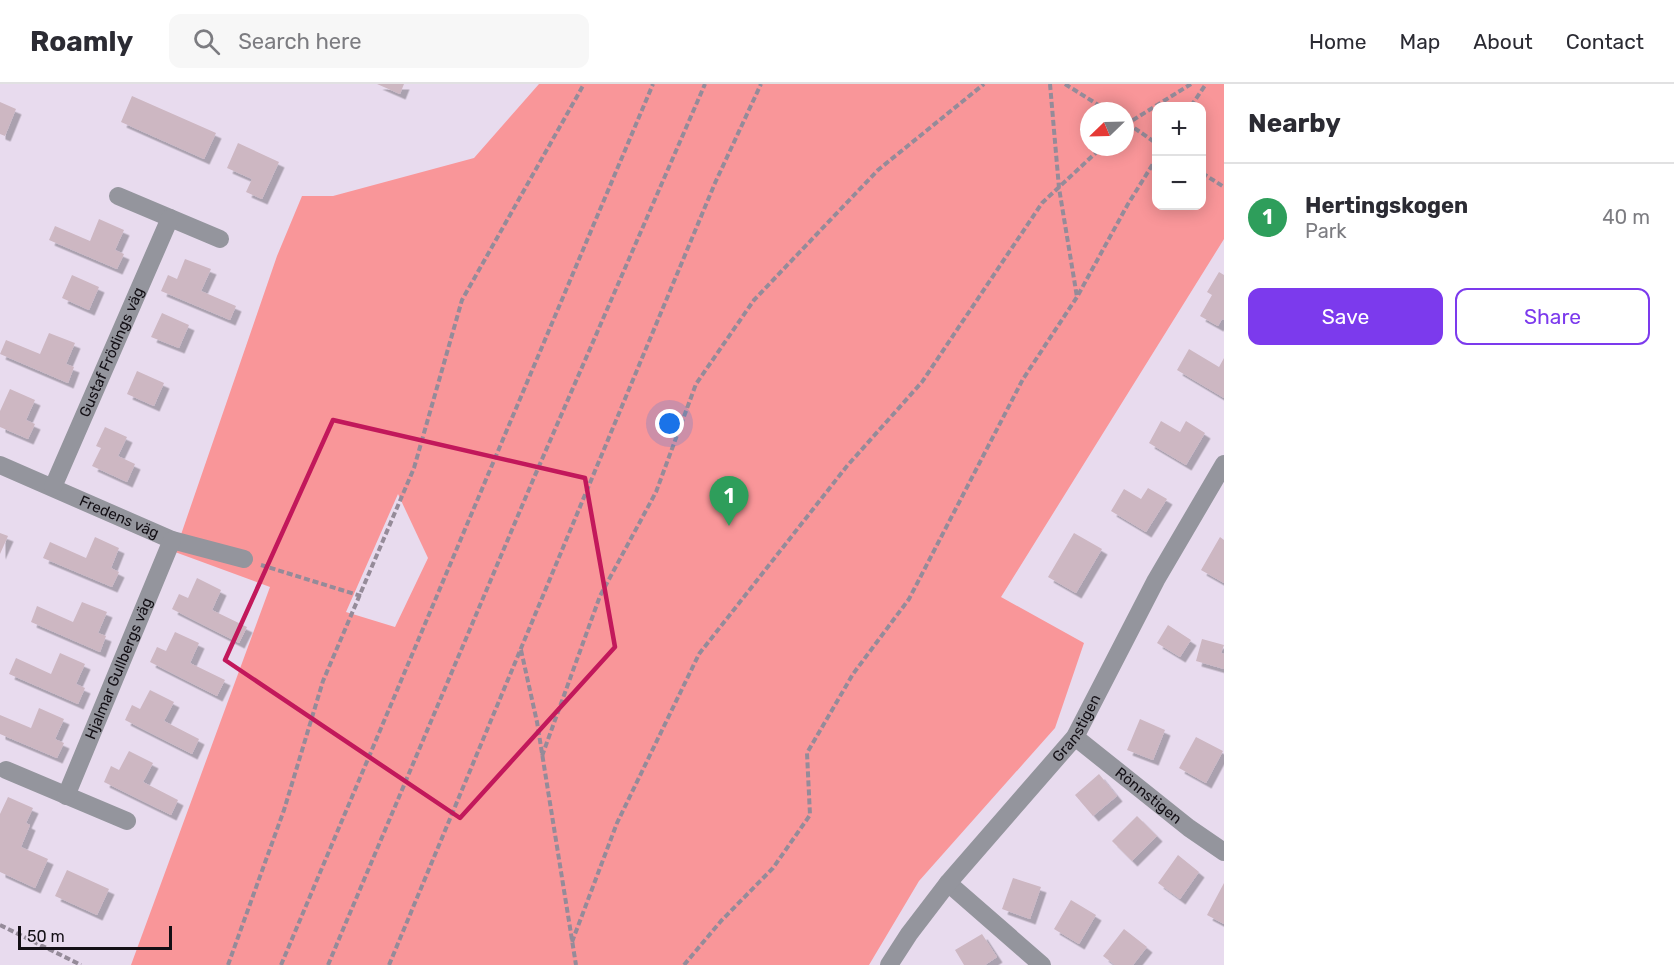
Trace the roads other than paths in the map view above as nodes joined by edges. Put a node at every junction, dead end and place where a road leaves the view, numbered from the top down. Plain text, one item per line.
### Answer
1 (118, 196) dead end
2 (170, 218) junction
3 (220, 239) dead end
4 (1224, 464) edge
5 (0, 465) edge
6 (53, 487) junction
7 (172, 540) junction
8 (244, 559) road end
9 (1075, 737) junction
10 (6, 770) dead end
11 (66, 796) junction
12 (127, 821) dead end
13 (1224, 852) edge
14 (948, 883) junction
15 (889, 965) edge
16 (1042, 965) edge

1 - 2 street
2 - 3 street
2 - 6 street, Gustaf Frödings väg
4 - 9 street, Granstigen
5 - 6 street, Fredens väg
6 - 7 street, Fredens väg
7 - 8 street, Fredens väg
7 - 11 street, Hjalmar Gullbergs väg
9 - 13 street, Rönnstigen
9 - 14 street, Granstigen
10 - 11 street
11 - 12 street
14 - 15 street, Granstigen
14 - 16 street

